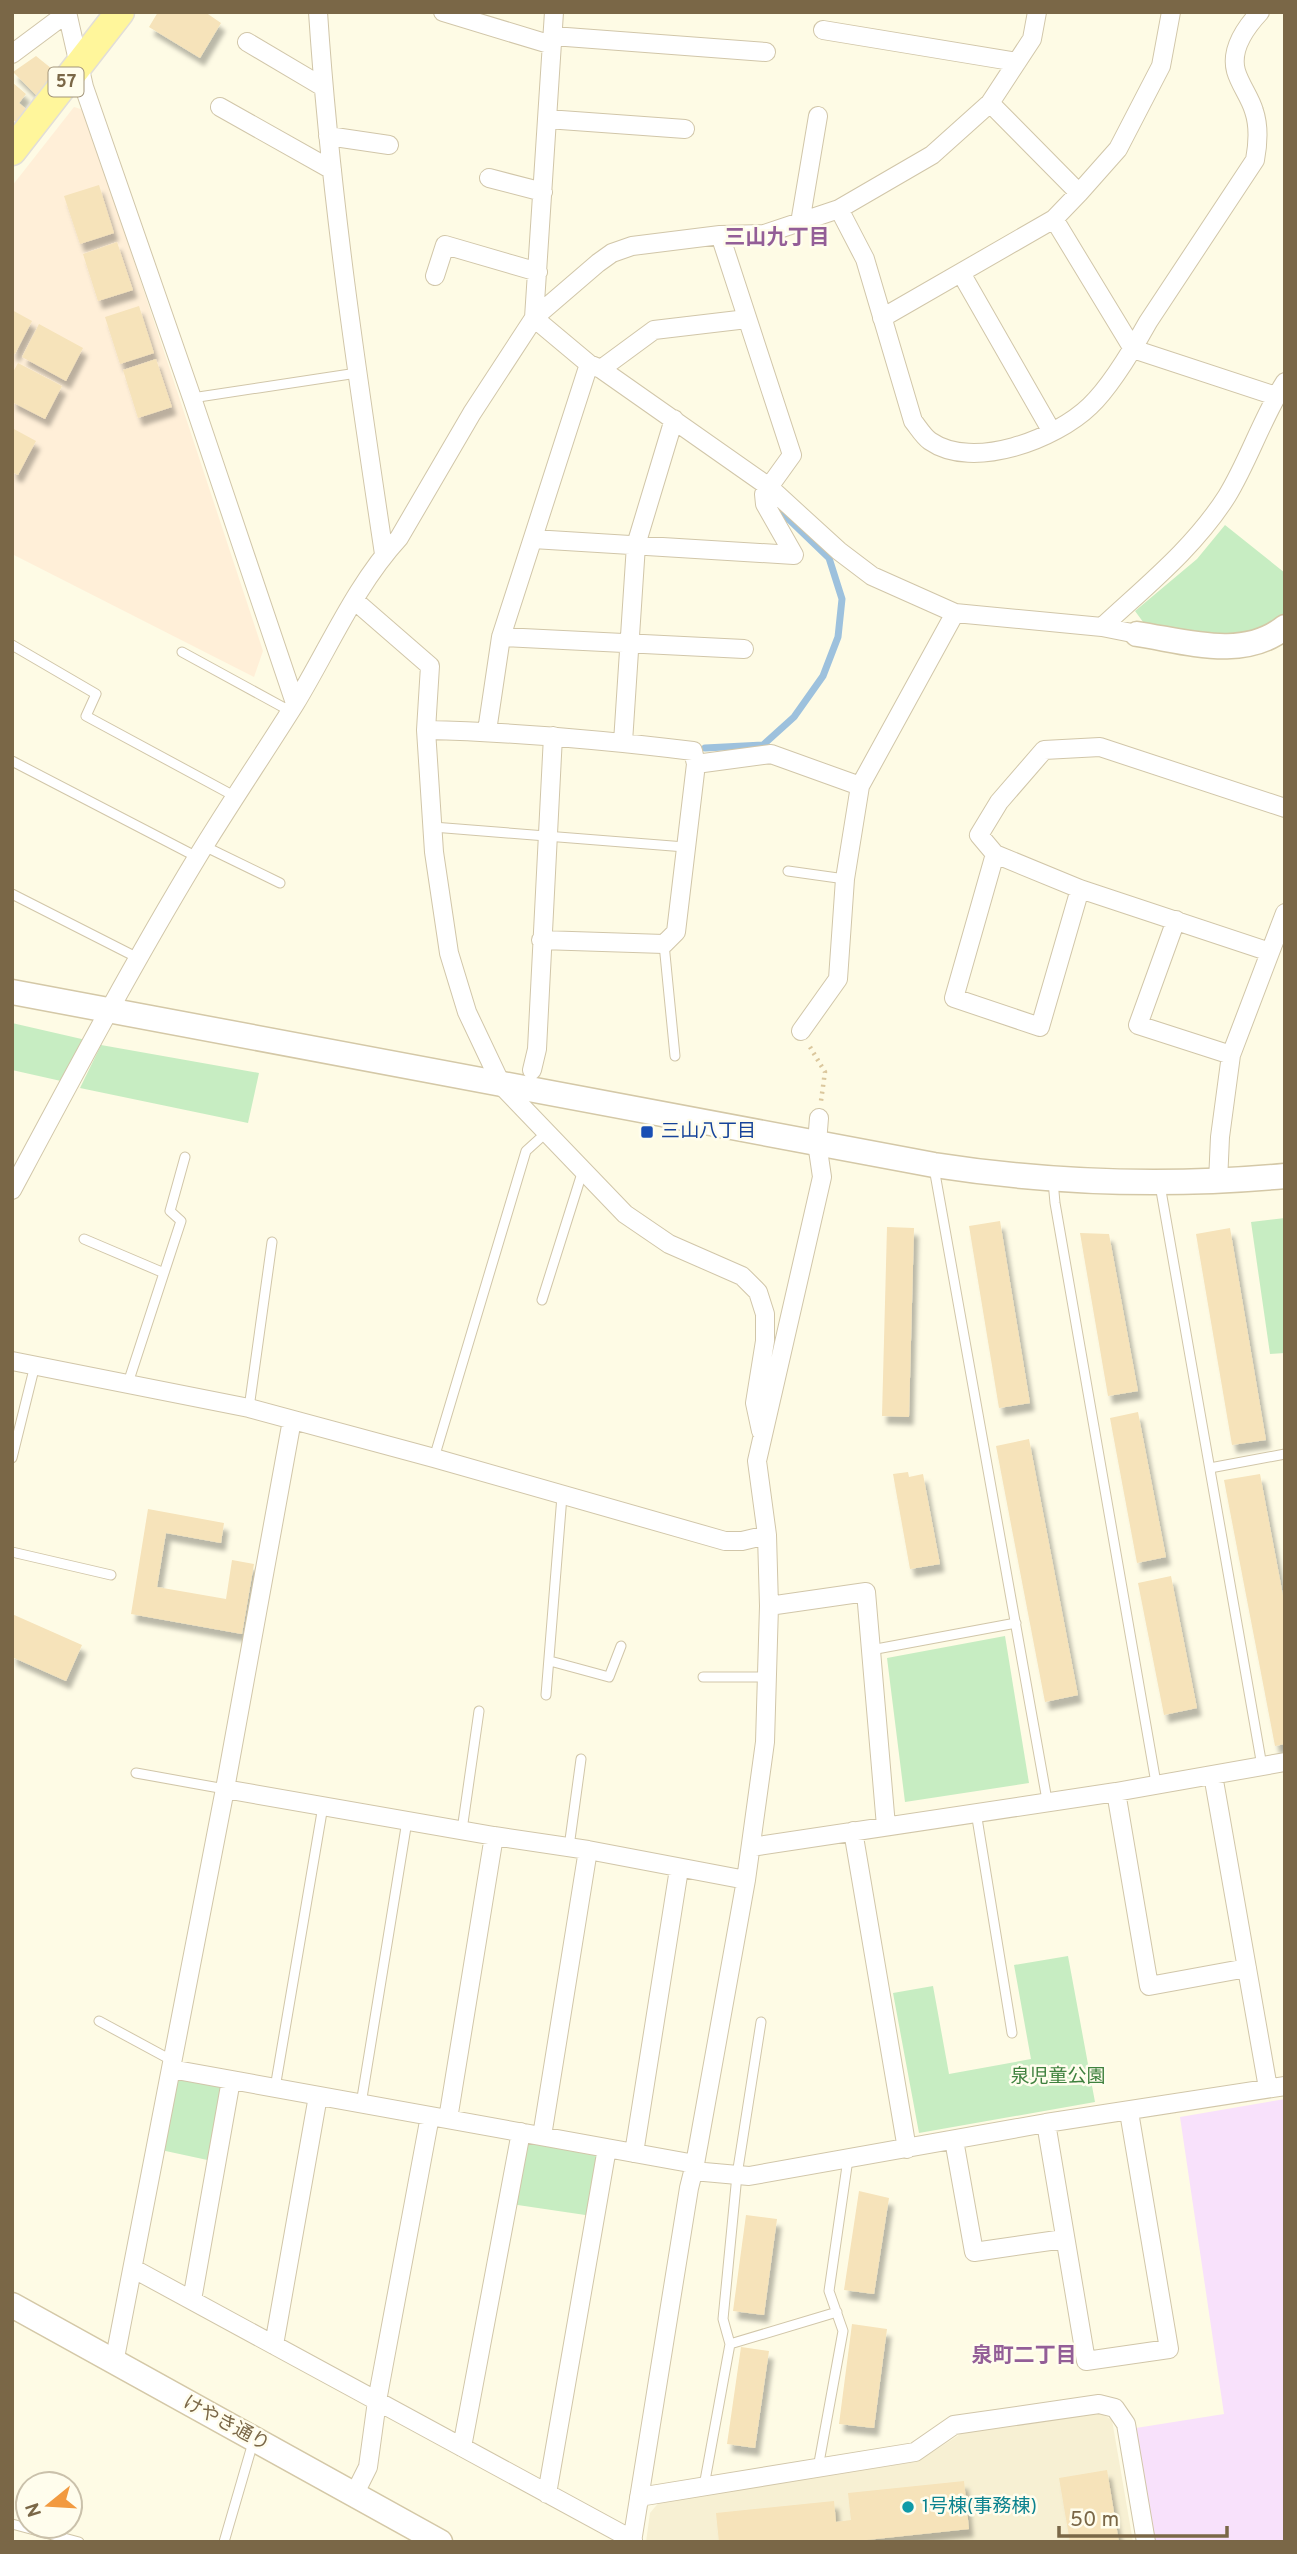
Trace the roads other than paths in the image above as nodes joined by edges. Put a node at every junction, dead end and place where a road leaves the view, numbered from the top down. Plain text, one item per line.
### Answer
1 (67, 12) edge
2 (120, 12) edge
3 (318, 12) edge
4 (443, 12) edge
5 (554, 12) edge
6 (1037, 12) edge
7 (1171, 12) edge
8 (1260, 12) edge
9 (823, 30) dead end
10 (552, 41) junction
11 (247, 42) dead end
12 (766, 51) dead end
13 (12, 54) edge
14 (1017, 62) junction
15 (78, 67) junction
16 (323, 87) junction
17 (990, 103) junction
18 (220, 107) dead end
19 (818, 116) dead end
20 (547, 119) junction
21 (685, 129) dead end
22 (328, 136) junction
23 (389, 145) dead end
24 (12, 151) edge
25 (332, 170) junction
26 (489, 178) dead end
27 (543, 192) junction
28 (1079, 193) junction
29 (839, 209) junction
30 (1054, 219) junction
31 (800, 223) junction
32 (720, 235) junction
33 (538, 272) junction
34 (961, 273) junction
35 (435, 276) dead end
36 (534, 318) junction
37 (882, 318) junction
38 (747, 319) junction
39 (1133, 349) junction
40 (595, 367) junction
41 (357, 373) junction
42 (1280, 389) edge
43 (192, 398) junction
44 (674, 419) junction
45 (1052, 432) junction
46 (769, 487) junction
47 (533, 539) junction
48 (636, 545) junction
49 (384, 554) junction
50 (354, 600) junction
51 (955, 613) junction
52 (1285, 627) edge
53 (1102, 628) junction
54 (1137, 634) joint
55 (501, 637) junction
56 (631, 643) junction
57 (12, 645) edge
58 (744, 649) dead end
59 (182, 652) dead end
60 (293, 707) junction
61 (425, 730) junction
62 (487, 731) junction
63 (553, 736) junction
64 (622, 742) junction
65 (12, 761) edge
66 (696, 764) junction
67 (860, 786) junction
68 (236, 797) junction
69 (1285, 808) edge
70 (433, 827) junction
71 (547, 838) junction
72 (685, 847) junction
73 (201, 852) junction
74 (995, 854) junction
75 (788, 871) dead end
76 (845, 879) junction
77 (280, 883) dead end
78 (1080, 889) junction
79 (12, 894) edge
80 (1285, 913) edge
81 (1176, 920) junction
82 (541, 940) junction
83 (664, 944) junction
84 (1270, 952) junction
85 (138, 958) junction
86 (12, 992) edge
87 (109, 1011) junction
88 (802, 1031) road end
89 (1231, 1055) junction
90 (675, 1056) dead end
91 (532, 1070) dead end
92 (502, 1086) junction
93 (818, 1130) junction
94 (547, 1132) junction
95 (185, 1157) dead end
96 (934, 1166) junction
97 (583, 1170) junction
98 (1285, 1176) edge
99 (1053, 1179) junction
100 (1218, 1182) junction
101 (1160, 1183) junction
102 (12, 1190) edge
103 (85, 1239) dead end
104 (271, 1242) dead end
105 (164, 1272) junction
106 (542, 1300) dead end
107 (12, 1362) edge
108 (35, 1365) junction
109 (128, 1383) junction
110 (249, 1409) junction
111 (292, 1420) junction
112 (762, 1437) junction
113 (1285, 1454) edge
114 (12, 1458) edge
115 (434, 1458) junction
116 (1210, 1468) junction
117 (562, 1496) junction
118 (767, 1535) junction
119 (12, 1552) edge
120 (111, 1575) dead end
121 (769, 1606) junction
122 (1016, 1623) junction
123 (621, 1646) dead end
124 (871, 1650) junction
125 (550, 1661) junction
126 (703, 1677) dead end
127 (768, 1677) junction
128 (546, 1695) dead end
129 (478, 1711) dead end
130 (581, 1759) dead end
131 (1285, 1762) edge
132 (1262, 1766) junction
133 (135, 1773) dead end
134 (1213, 1774) junction
135 (1156, 1783) junction
136 (225, 1789) junction
137 (1116, 1791) junction
138 (1047, 1800) junction
139 (323, 1806) junction
140 (976, 1812) junction
141 (407, 1821) junction
142 (886, 1826) junction
143 (462, 1830) junction
144 (853, 1831) junction
145 (494, 1836) junction
146 (569, 1847) junction
147 (751, 1847) junction
148 (588, 1850) junction
149 (680, 1869) junction
150 (746, 1880) junction
151 (1247, 1968) junction
152 (99, 2021) dead end
153 (761, 2022) dead end
154 (1012, 2033) dead end
155 (172, 2065) junction
156 (232, 2080) junction
157 (1277, 2087) edge
158 (275, 2088) junction
159 (318, 2096) junction
160 (361, 2104) junction
161 (1129, 2112) junction
162 (439, 2118) junction
163 (1046, 2123) junction
164 (520, 2132) junction
165 (541, 2136) junction
166 (954, 2140) junction
167 (607, 2148) junction
168 (907, 2149) junction
169 (634, 2153) junction
170 (848, 2159) junction
171 (694, 2167) junction
172 (737, 2175) junction
173 (1064, 2239) junction
174 (134, 2269) junction
175 (192, 2301) junction
176 (12, 2305) edge
177 (837, 2312) junction
178 (730, 2344) junction
179 (274, 2345) junction
180 (114, 2363) junction
181 (377, 2401) junction
182 (254, 2439) junction
183 (462, 2447) junction
184 (818, 2468) junction
185 (704, 2486) junction
186 (355, 2493) junction
187 (547, 2494) junction
188 (639, 2497) junction
189 (433, 2540) edge
190 (633, 2541) edge
191 (224, 2542) edge
192 (1146, 2542) edge

1 - 13 street
1 - 15 street
2 - 15 main road, 57
3 - 16 street
4 - 10 street
5 - 10 street
6 - 14 street
7 - 28 street
8 - 39 street
9 - 14 street
10 - 12 street
10 - 20 street
11 - 16 street
14 - 17 street
15 - 24 main road, 57
15 - 43 street
16 - 22 street
17 - 28 street
17 - 29 street
18 - 25 street
19 - 31 street
20 - 21 street
20 - 27 street
22 - 23 street
22 - 25 street
25 - 41 street
26 - 27 street
27 - 33 street
28 - 30 street
29 - 31 street
29 - 37 street
30 - 34 street
30 - 39 street
31 - 32 street
32 - 36 street
32 - 38 street
33 - 35 street
33 - 36 street
34 - 37 street
34 - 45 street
36 - 40 street
36 - 49 street
37 - 45 street
38 - 40 street
38 - 46 street
39 - 42 street
39 - 45 street
40 - 44 street
40 - 47 street
41 - 43 lane
41 - 49 street
42 - 53 street
43 - 60 street
44 - 46 street
44 - 48 street
46 - 48 street
46 - 51 street
47 - 48 street
47 - 55 street
48 - 56 street
49 - 50 street
50 - 60 street
50 - 61 street
51 - 53 street
51 - 67 street
52 - 54 street
53 - 54 street
55 - 56 street
55 - 62 street
56 - 58 street
56 - 64 street
57 - 68 lane
59 - 60 lane
60 - 68 street
61 - 62 street
61 - 70 street
62 - 63 street
63 - 64 street
63 - 71 street
64 - 66 street
65 - 73 lane
66 - 67 street
66 - 72 street
67 - 76 street
68 - 73 street
69 - 74 street
70 - 71 lane
70 - 92 street
71 - 72 lane
71 - 82 street
72 - 83 street
73 - 77 lane
73 - 85 street
74 - 78 street
74 - 78 street
75 - 76 lane
76 - 88 street
78 - 81 street
79 - 85 lane
80 - 84 street
81 - 84 street
81 - 89 street
82 - 83 street
82 - 91 street
83 - 90 lane
84 - 89 street
85 - 87 street
86 - 87 street
87 - 92 street
87 - 102 street
89 - 100 street
92 - 93 street
92 - 94 street
93 - 96 street
93 - 112 street
94 - 97 street
94 - 115 lane
95 - 105 lane
96 - 99 street
96 - 122 lane
97 - 106 lane
97 - 112 street
98 - 100 street
99 - 101 street
99 - 135 lane
100 - 101 street
101 - 116 lane
103 - 105 lane
104 - 110 lane
105 - 109 lane
107 - 108 street
108 - 109 street
108 - 114 lane
109 - 110 street
110 - 111 street
111 - 115 street
111 - 136 street
112 - 118 street
113 - 116 lane
115 - 117 street
116 - 132 lane
117 - 118 street
117 - 125 lane
118 - 121 street
119 - 120 lane
121 - 124 street
121 - 127 street
122 - 124 lane
122 - 138 lane
123 - 125 lane
124 - 142 street
125 - 128 lane
126 - 127 lane
127 - 147 street
129 - 143 lane
130 - 146 lane
131 - 132 street
132 - 134 street
133 - 136 lane
134 - 135 street
134 - 151 street
135 - 137 street
136 - 139 street
136 - 155 street
137 - 138 street
137 - 151 street
138 - 140 street
139 - 141 street
139 - 158 lane
140 - 142 street
140 - 154 lane
141 - 143 street
141 - 160 lane
142 - 144 street
143 - 145 street
144 - 147 street
144 - 168 street
145 - 146 street
145 - 162 street
146 - 148 street
147 - 150 street
148 - 149 street
148 - 165 street
149 - 150 street
149 - 169 street
150 - 171 street
151 - 157 street
152 - 155 lane
153 - 172 lane
155 - 156 street
155 - 174 street
156 - 158 street
156 - 175 street
157 - 161 street
158 - 159 street
159 - 160 street
159 - 179 street
160 - 162 street
161 - 163 street
161 - 173 street
162 - 164 street
162 - 181 street
163 - 166 street
163 - 173 street
164 - 165 street
164 - 183 street
165 - 167 street
166 - 168 street
166 - 173 street
167 - 169 street
167 - 187 street
168 - 170 street
169 - 171 street
170 - 172 street
170 - 177 lane
171 - 172 street
171 - 188 street
172 - 178 lane
174 - 175 street
174 - 180 street
175 - 179 street
176 - 180 street, けやき通り
177 - 178 lane
177 - 184 lane
178 - 185 lane
179 - 181 street
180 - 182 street, けやき通り
181 - 183 street
181 - 186 street
182 - 186 street, けやき通り
182 - 191 lane
183 - 187 street
184 - 185 street
184 - 192 street
185 - 188 street
186 - 189 street, けやき通り
187 - 190 street
188 - 190 street

